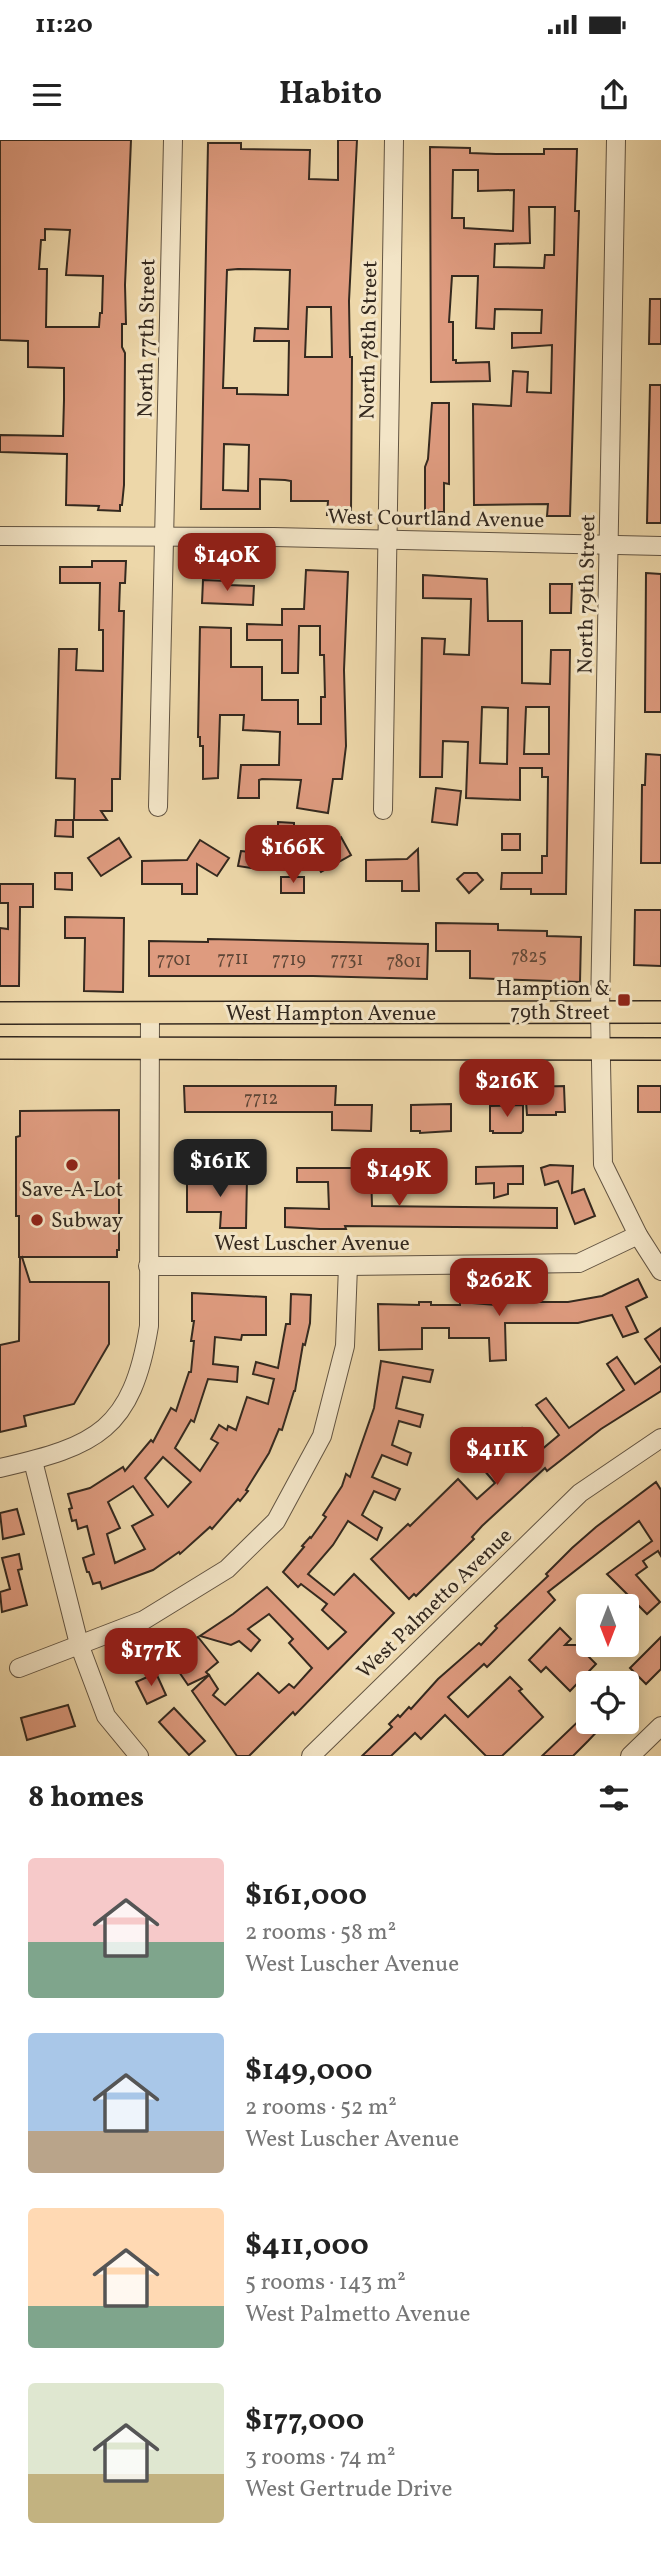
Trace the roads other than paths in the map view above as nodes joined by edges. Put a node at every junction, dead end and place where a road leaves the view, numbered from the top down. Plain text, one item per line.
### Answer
1 (173, 140) edge
2 (394, 140) edge
3 (616, 140) edge
4 (0, 536) edge
5 (164, 536) junction
6 (388, 540) junction
7 (609, 545) junction
8 (661, 546) edge
9 (158, 807) dead end
10 (383, 810) dead end
11 (600, 1011) junction
12 (661, 1012) edge
13 (0, 1013) edge
14 (150, 1013) junction
15 (0, 1048) edge
16 (151, 1048) junction
17 (601, 1049) junction
18 (661, 1049) edge
19 (638, 1235) junction
20 (148, 1266) junction
21 (348, 1266) junction
22 (661, 1271) edge
23 (661, 1438) edge
24 (33, 1461) junction
25 (0, 1468) edge
26 (79, 1644) junction
27 (19, 1668) dead end
28 (661, 1726) edge
29 (139, 1756) edge
30 (311, 1756) edge
31 (630, 1756) edge

1 - 5 street, North 77th Street
2 - 6 street, North 78th Street
3 - 7 street, North 79th Street
4 - 5 street, West Courtland Avenue
5 - 6 street, West Courtland Avenue
5 - 9 street, North 77th Street
6 - 7 street, West Courtland Avenue
6 - 10 street, North 78th Street
7 - 8 street, West Courtland Avenue
7 - 11 street, North 79th Street
11 - 12 main road, West Hampton Avenue
11 - 14 main road, West Hampton Avenue
11 - 17 street, North 79th Street
13 - 14 main road, West Hampton Avenue
14 - 16 street
15 - 16 main road, West Hampton Avenue
16 - 17 main road, West Hampton Avenue
16 - 20 street
17 - 18 main road, West Hampton Avenue
17 - 19 street, North 79th Street
19 - 21 street, West Luscher Avenue
19 - 22 street, North 79th Street
20 - 21 street, West Luscher Avenue
20 - 24 street
21 - 26 street
23 - 30 street, West Palmetto Avenue
24 - 25 street
24 - 26 street
26 - 27 street
26 - 29 street
28 - 31 street

